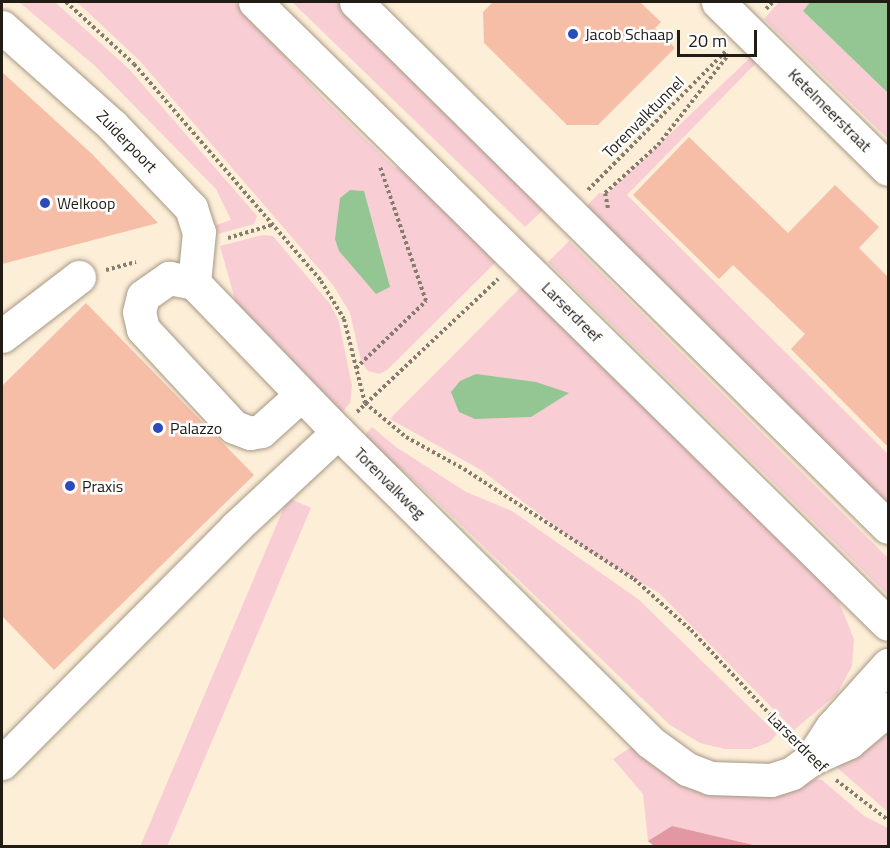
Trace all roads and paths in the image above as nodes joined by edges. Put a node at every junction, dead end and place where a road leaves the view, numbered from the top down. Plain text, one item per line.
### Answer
1 (66, 2) edge
2 (255, 2) edge
3 (356, 2) edge
4 (718, 2) edge
5 (2, 27) edge
6 (748, 29) junction
7 (379, 160) dead end
8 (888, 169) edge
9 (580, 198) dead end
10 (615, 216) dead end
11 (501, 276) dead end
12 (79, 278) dead end
13 (194, 283) junction
14 (3, 335) edge
15 (356, 369) junction
16 (301, 395) junction
17 (365, 403) junction
18 (338, 432) junction
19 (888, 527) edge
20 (888, 624) edge
21 (888, 665) edge
22 (888, 709) edge
23 (4, 755) edge
24 (811, 759) junction
25 (888, 820) edge

1 - 15 path
2 - 20 street, Larserdreef
3 - 19 street
4 - 6 street, Ketelmeerstraat
5 - 13 street, Zuiderpoort
6 - 8 street, Ketelmeerstraat
6 - 9 path, Torenvalktunnel
6 - 10 path
7 - 15 path
11 - 17 path
12 - 14 street
13 - 16 street
13 - 16 street
15 - 17 path
16 - 18 street
17 - 24 path, Larserdreef
18 - 23 street
18 - 24 street, Torenvalkweg
21 - 24 street, Torenvalkweg
22 - 24 street, Torenvalkweg
24 - 25 path, Larserdreef

